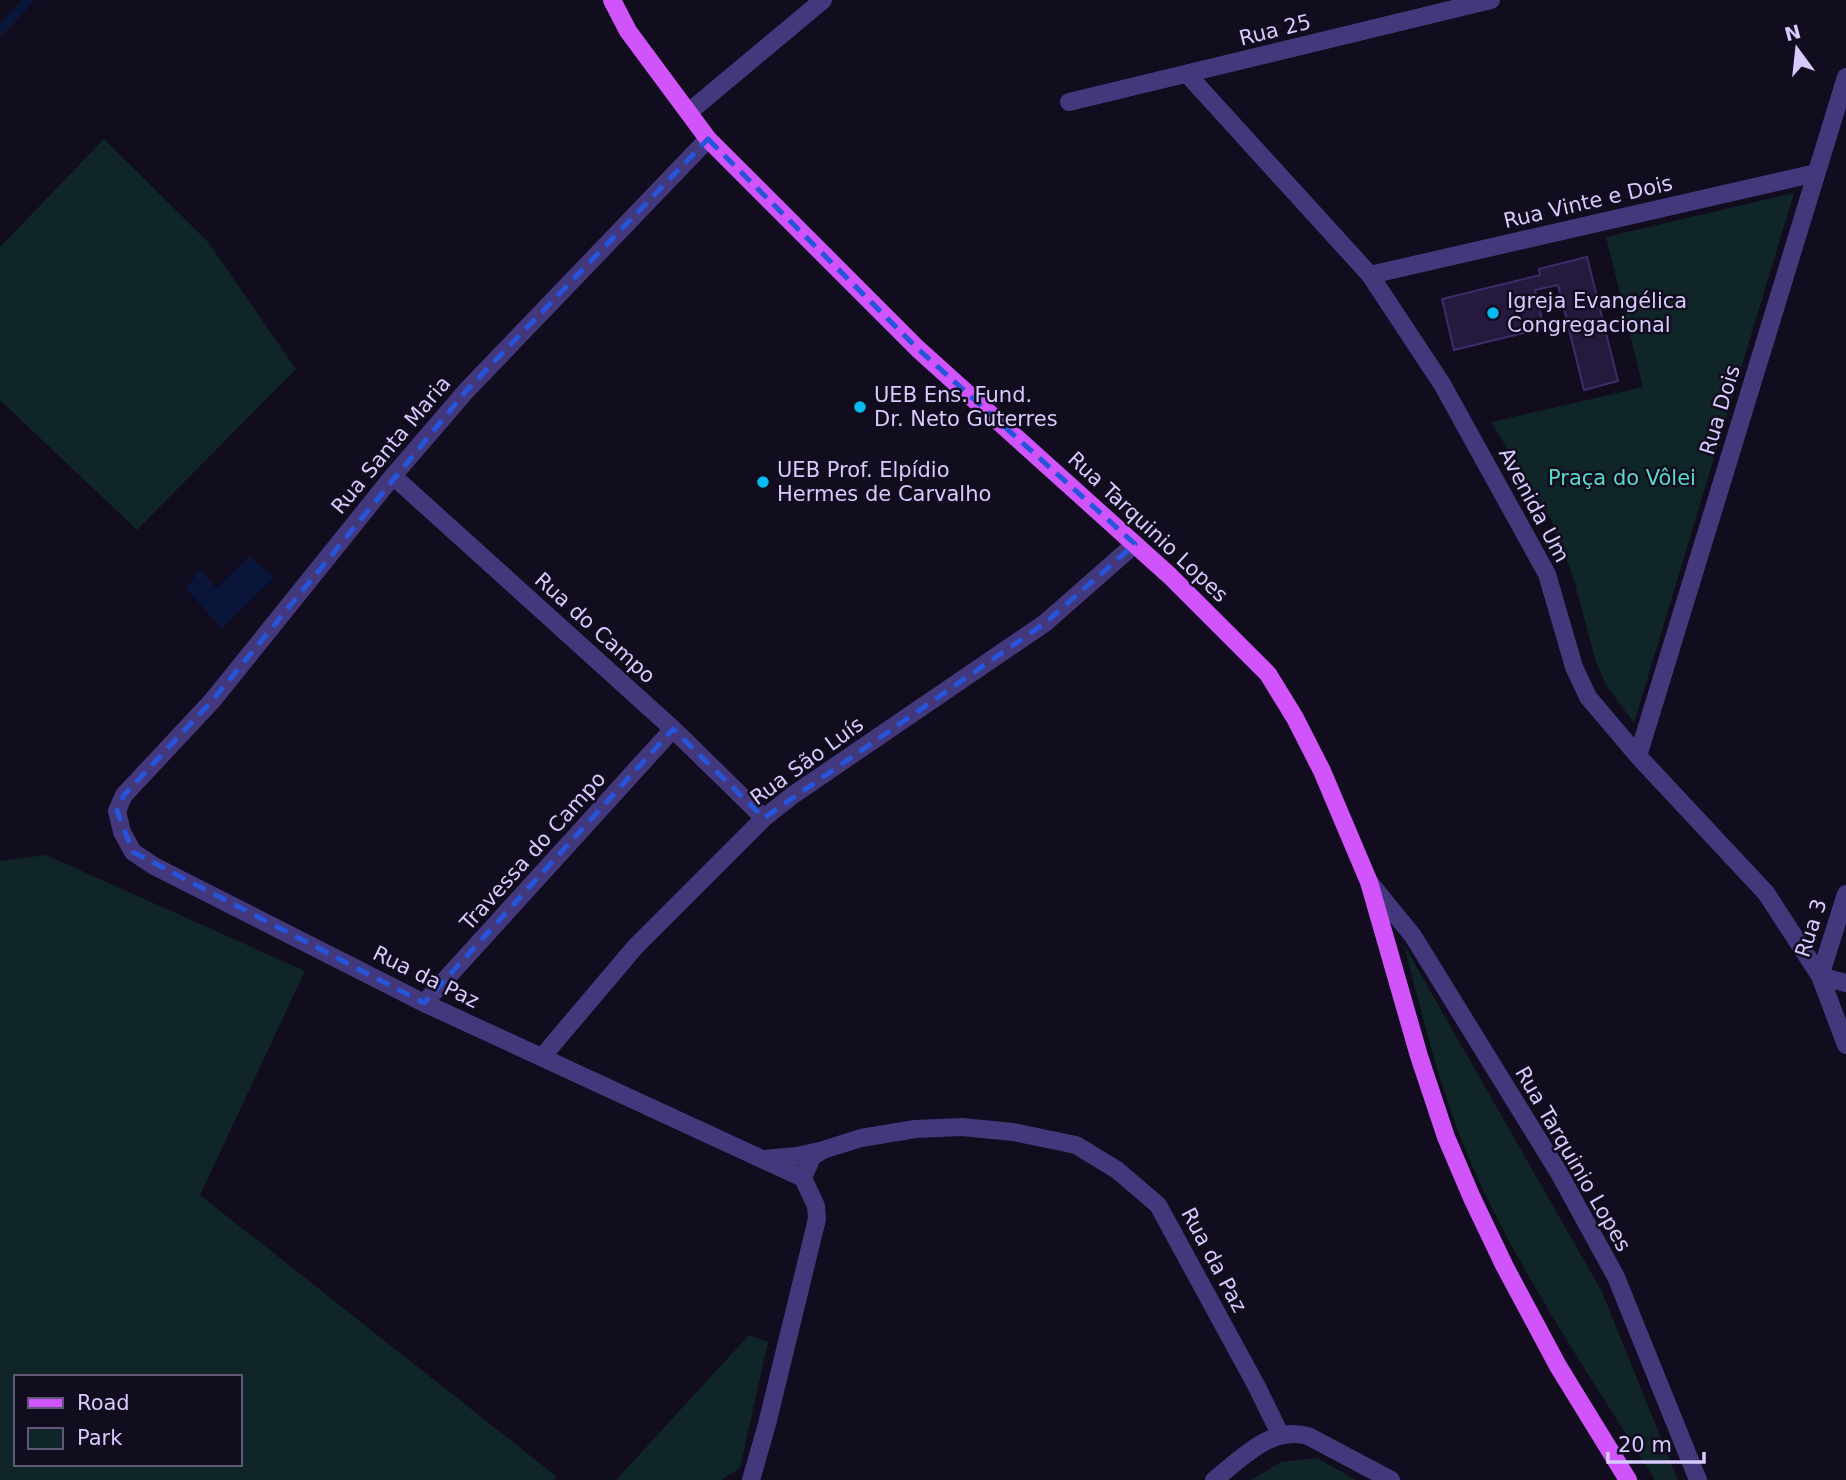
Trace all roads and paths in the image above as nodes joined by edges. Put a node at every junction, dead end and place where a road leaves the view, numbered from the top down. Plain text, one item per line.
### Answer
1 (612, 0) edge
2 (823, 0) edge
3 (1491, 0) edge
4 (1188, 75) junction
5 (1846, 76) edge
6 (1069, 102) dead end
7 (689, 113) junction
8 (708, 139) junction
9 (1816, 173) junction
10 (1370, 275) junction
11 (393, 477) junction
12 (1135, 544) junction
13 (673, 729) junction
14 (1638, 756) junction
15 (124, 794) joint
16 (764, 818) junction
17 (1369, 882) junction
18 (1846, 894) edge
19 (1820, 976) junction
20 (1846, 984) edge
21 (424, 1003) junction
22 (1846, 1045) edge
23 (542, 1057) junction
24 (823, 1150) junction
25 (761, 1159) junction
26 (803, 1178) junction
27 (1280, 1434) junction
28 (751, 1480) edge
29 (1214, 1480) edge
30 (1391, 1480) edge
31 (1628, 1480) edge
32 (1698, 1480) edge

1 - 7 main road, Rua Tarquinio Lopes
2 - 7 street
3 - 4 street, Rua 25
4 - 6 street, Rua 25
4 - 10 street, Avenida Um
5 - 9 street, Rua Dois
7 - 8 main road, Rua Tarquinio Lopes
8 - 11 street, Rua Santa Maria
8 - 12 main road, Rua Tarquinio Lopes
9 - 10 street, Rua Vinte e Dois
9 - 14 street, Rua Dois
10 - 14 street, Avenida Um
11 - 13 street, Rua do Campo
11 - 15 street, Rua Santa Maria
12 - 16 street, Rua São Luís
12 - 17 main road, Rua Tarquinio Lopes
13 - 16 street, Rua do Campo
13 - 21 street, Travessa do Campo
14 - 19 street, Avenida Um
15 - 21 street, Rua da Paz
16 - 23 street, Rua São Luís
17 - 31 main road, Rua Tarquinio Lopes
17 - 32 street, Rua Tarquinio Lopes
18 - 19 street, Rua 3
19 - 20 street
19 - 22 street, Avenida Um
21 - 23 street, Rua da Paz
23 - 25 street, Rua da Paz
24 - 25 street, Rua da Paz
24 - 26 street
24 - 27 street, Rua da Paz
25 - 26 street, Rua da Paz
26 - 28 street
27 - 29 street
27 - 30 street

